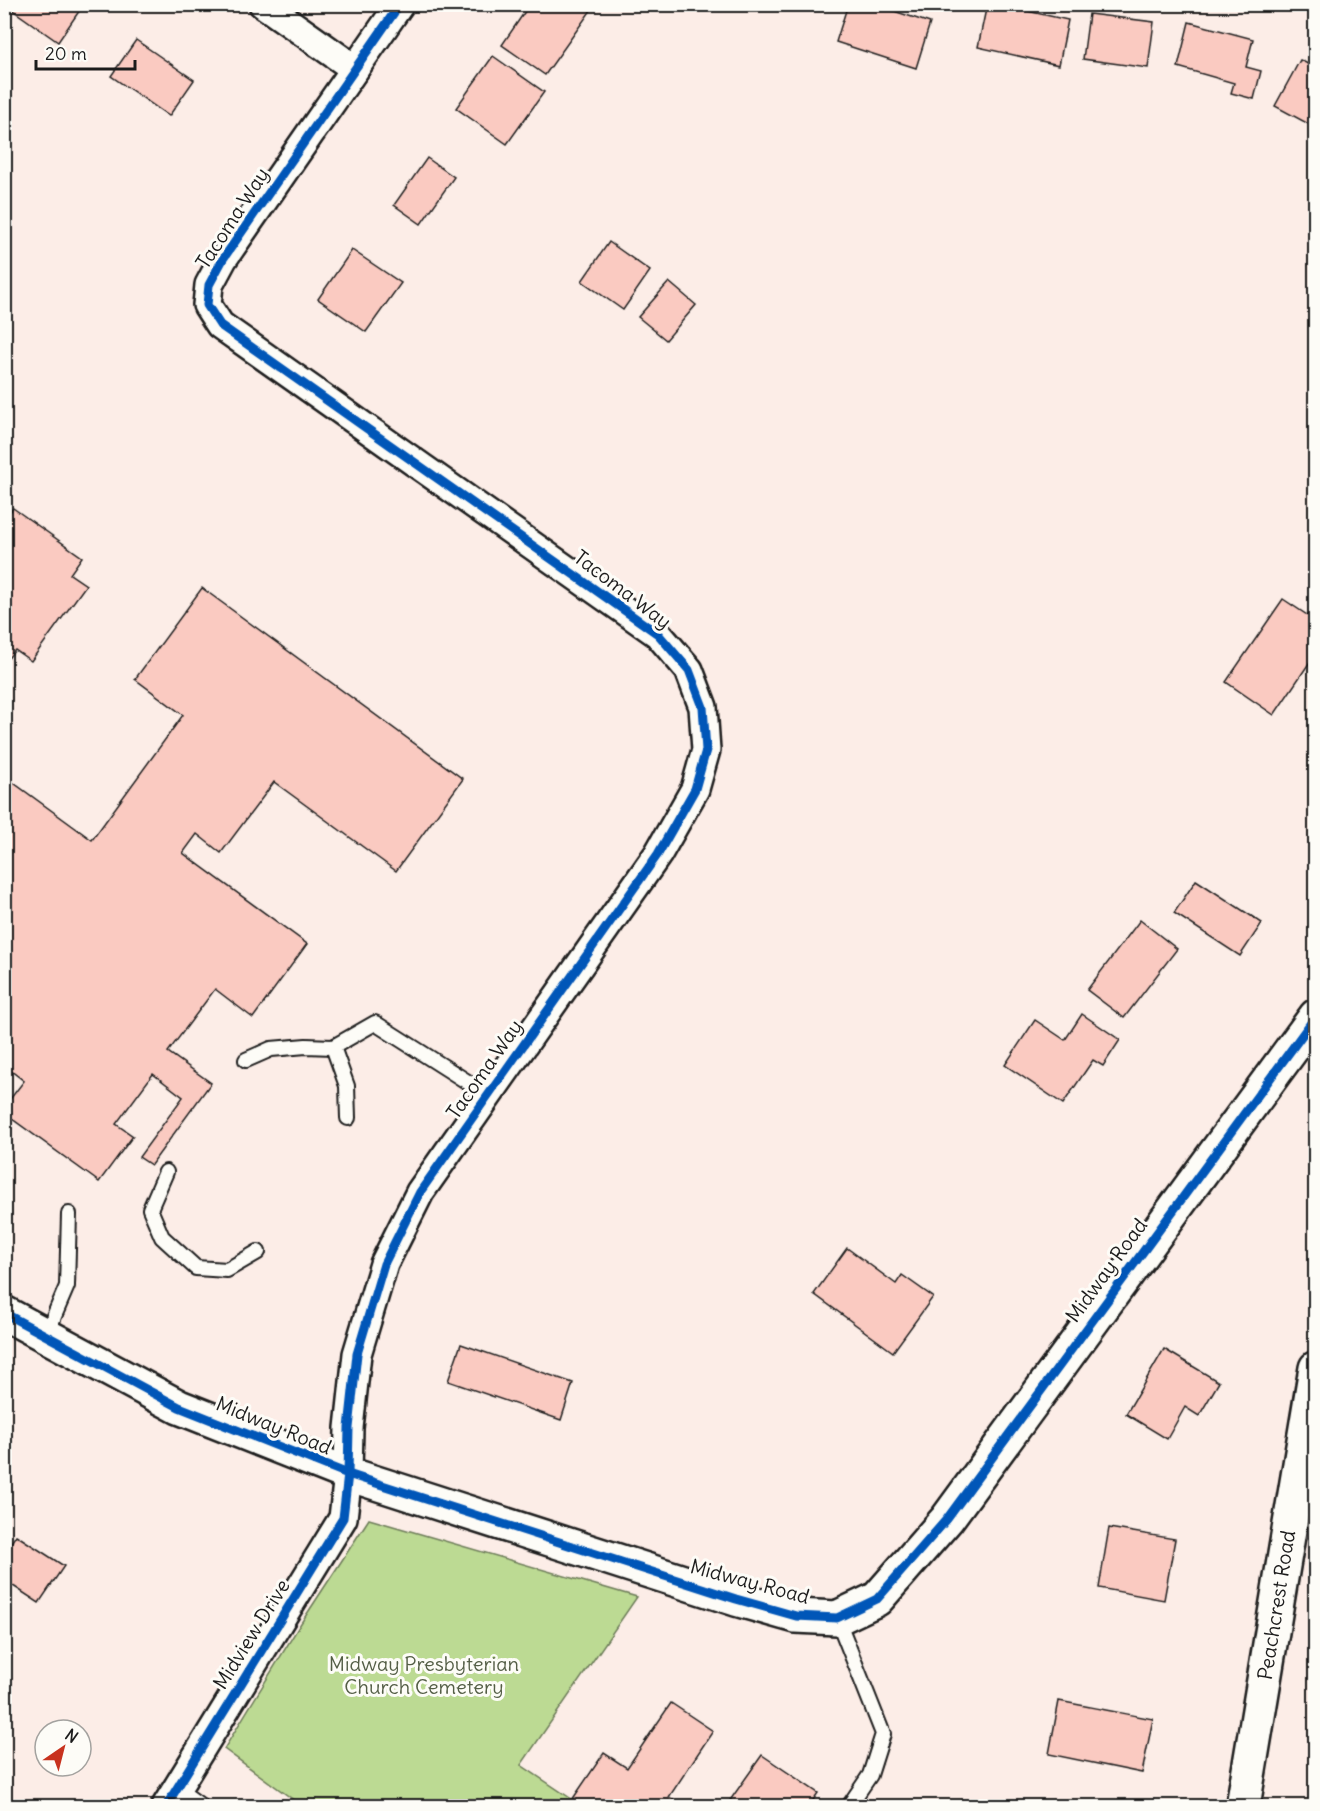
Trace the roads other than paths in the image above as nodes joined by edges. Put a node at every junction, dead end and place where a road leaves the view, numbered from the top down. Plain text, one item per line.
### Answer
1 (263, 4) edge
2 (400, 4) edge
3 (355, 69) junction
4 (1316, 1016) edge
5 (333, 1047) junction
6 (246, 1060) dead end
7 (488, 1095) junction
8 (348, 1118) dead end
9 (166, 1172) dead end
10 (69, 1214) dead end
11 (258, 1252) dead end
12 (4, 1313) edge
13 (46, 1335) junction
14 (1316, 1368) edge
15 (348, 1474) junction
16 (837, 1618) junction
17 (171, 1797) edge
18 (201, 1806) edge
19 (849, 1806) edge
20 (1243, 1806) edge

1 - 3 street
2 - 3 street, Tacoma Way
3 - 7 street, Tacoma Way
4 - 16 street, Midway Road
5 - 6 lane
5 - 7 lane
5 - 8 lane
7 - 15 street, Tacoma Way
9 - 11 lane
10 - 13 lane
12 - 13 street, Midway Road
13 - 15 street, Midway Road
14 - 20 street, Peachcrest Road
15 - 16 street, Midway Road
15 - 17 street, Midview Drive
16 - 19 lane
17 - 18 lane

